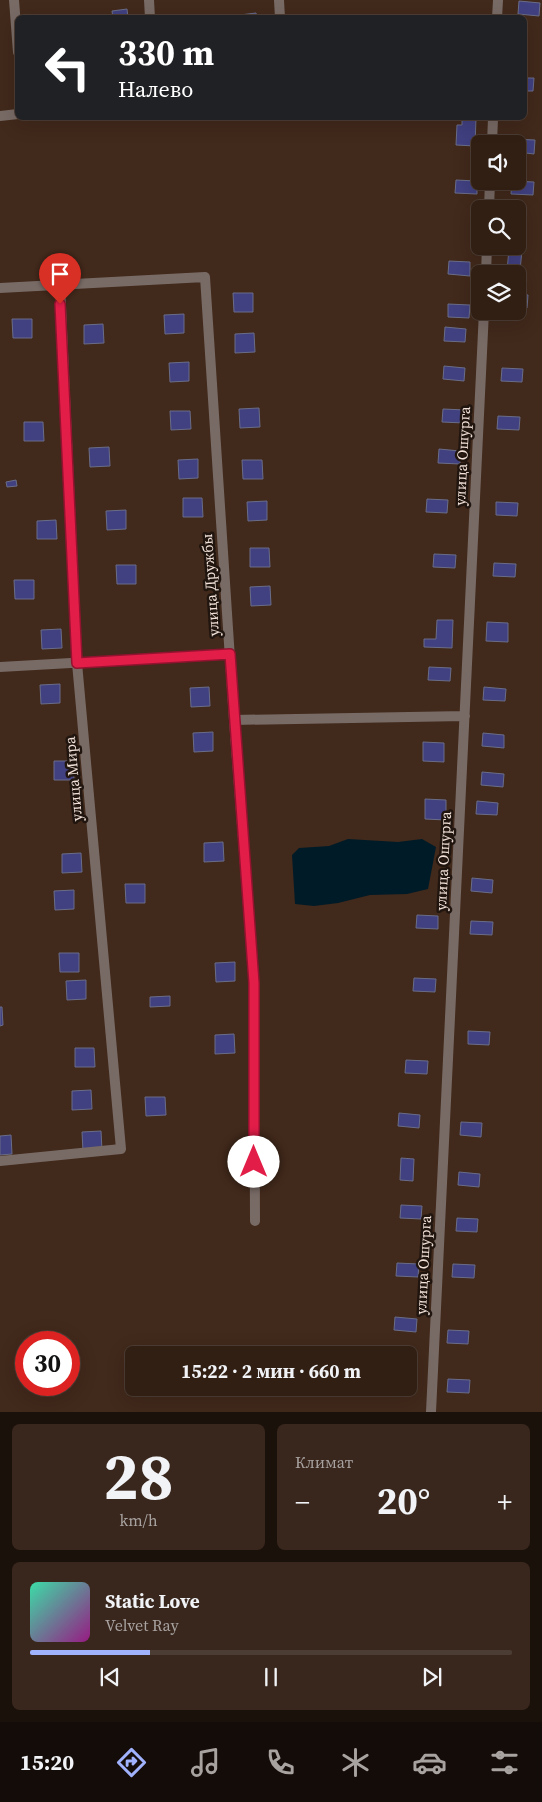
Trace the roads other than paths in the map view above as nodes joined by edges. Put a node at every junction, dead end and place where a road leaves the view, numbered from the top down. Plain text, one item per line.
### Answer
1 (14, 0) edge
2 (149, 0) edge
3 (279, 0) edge
4 (498, 0) edge
5 (15, 15) edge
6 (150, 15) edge
7 (280, 15) edge
8 (497, 15) edge
9 (15, 114) edge
10 (0, 116) edge
11 (493, 120) edge
12 (492, 135) edge
13 (60, 284) junction
14 (0, 288) edge
15 (484, 320) edge
16 (230, 654) junction
17 (77, 663) junction
18 (0, 667) edge
19 (466, 716) junction
20 (234, 720) junction
21 (0, 1160) edge
22 (255, 1221) dead end
23 (431, 1412) edge

1 - 5 street
2 - 6 street
3 - 7 street
4 - 8 street
9 - 10 street
11 - 12 street
13 - 14 street
13 - 16 street, улица Дружбы
13 - 17 street, улица Мира
15 - 19 street, улица Ошурга
16 - 17 street
16 - 20 street, улица Дружбы
17 - 18 street
17 - 21 street, улица Мира
19 - 20 street
19 - 23 street, улица Ошурга
20 - 22 street, улица Дружбы

